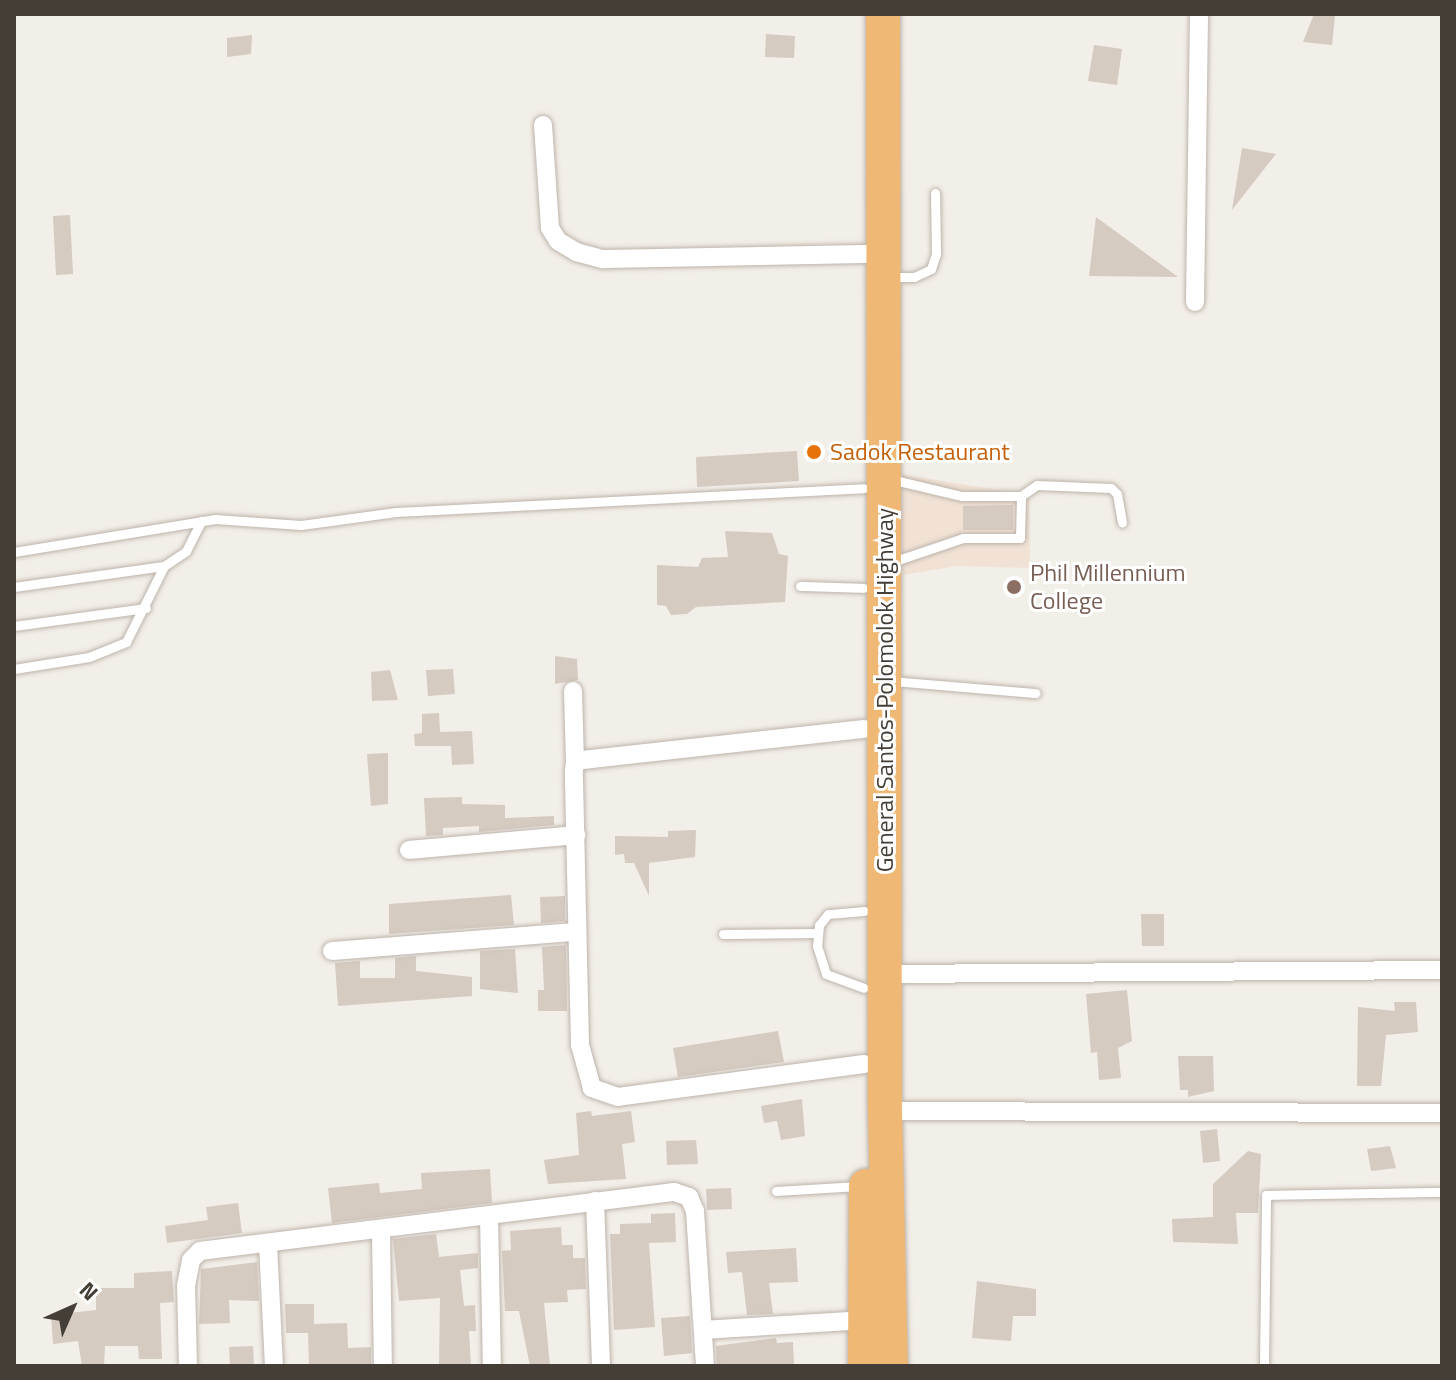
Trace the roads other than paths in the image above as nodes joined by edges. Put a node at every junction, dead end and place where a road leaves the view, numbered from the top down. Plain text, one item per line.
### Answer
1 (865, 14) edge
2 (883, 14) edge
3 (1199, 14) edge
4 (543, 125) dead end
5 (935, 193) dead end
6 (875, 266) junction
7 (1195, 302) dead end
8 (874, 483) junction
9 (1021, 496) junction
10 (201, 521) junction
11 (1122, 523) dead end
12 (14, 552) edge
13 (164, 566) junction
14 (874, 576) junction
15 (800, 586) dead end
16 (14, 587) edge
17 (146, 608) junction
18 (14, 626) edge
19 (14, 669) edge
20 (884, 681) junction
21 (573, 691) dead end
22 (1035, 693) dead end
23 (864, 729) junction
24 (575, 761) junction
25 (576, 835) junction
26 (409, 850) dead end
27 (864, 911) junction
28 (575, 932) junction
29 (817, 933) junction
30 (723, 934) dead end
31 (332, 951) dead end
32 (1442, 970) edge
33 (875, 981) junction
34 (864, 1064) junction
35 (885, 1111) junction
36 (1442, 1113) edge
37 (866, 1185) junction
38 (776, 1191) dead end
39 (1442, 1192) edge
40 (595, 1201) junction
41 (489, 1216) junction
42 (381, 1231) junction
43 (268, 1244) junction
44 (865, 1320) junction
45 (703, 1330) junction
46 (188, 1366) edge
47 (274, 1366) edge
48 (383, 1366) edge
49 (492, 1366) edge
50 (601, 1366) edge
51 (705, 1366) edge
52 (865, 1366) edge
53 (891, 1366) edge
54 (1264, 1366) edge

1 - 6 highway
2 - 6 highway
3 - 7 street
4 - 6 street
5 - 6 lane
6 - 8 highway
8 - 9 lane
8 - 10 lane
8 - 14 highway
9 - 11 lane
9 - 14 lane
10 - 12 lane
10 - 13 lane
13 - 16 lane
13 - 17 lane
14 - 15 lane
14 - 20 highway, General Santos-Polomolok Highway
14 - 23 highway
17 - 18 lane
17 - 19 lane
20 - 22 lane
20 - 33 highway, General Santos-Polomolok Highway
21 - 24 street
23 - 24 street
23 - 27 highway
24 - 25 street
25 - 26 street
25 - 28 street
27 - 29 lane
27 - 33 highway
28 - 31 street
28 - 34 street
29 - 30 lane
29 - 33 lane
32 - 33 street
33 - 34 highway
33 - 35 highway, General Santos-Polomolok Highway
34 - 37 highway
35 - 36 street
35 - 53 highway, General Santos-Polomolok Highway
37 - 38 lane
37 - 44 highway
39 - 54 lane
40 - 41 street
40 - 45 street
40 - 50 street
41 - 42 street
41 - 49 street
42 - 43 street
42 - 48 street
43 - 46 street
43 - 47 street
44 - 45 street
44 - 52 highway
45 - 51 street

